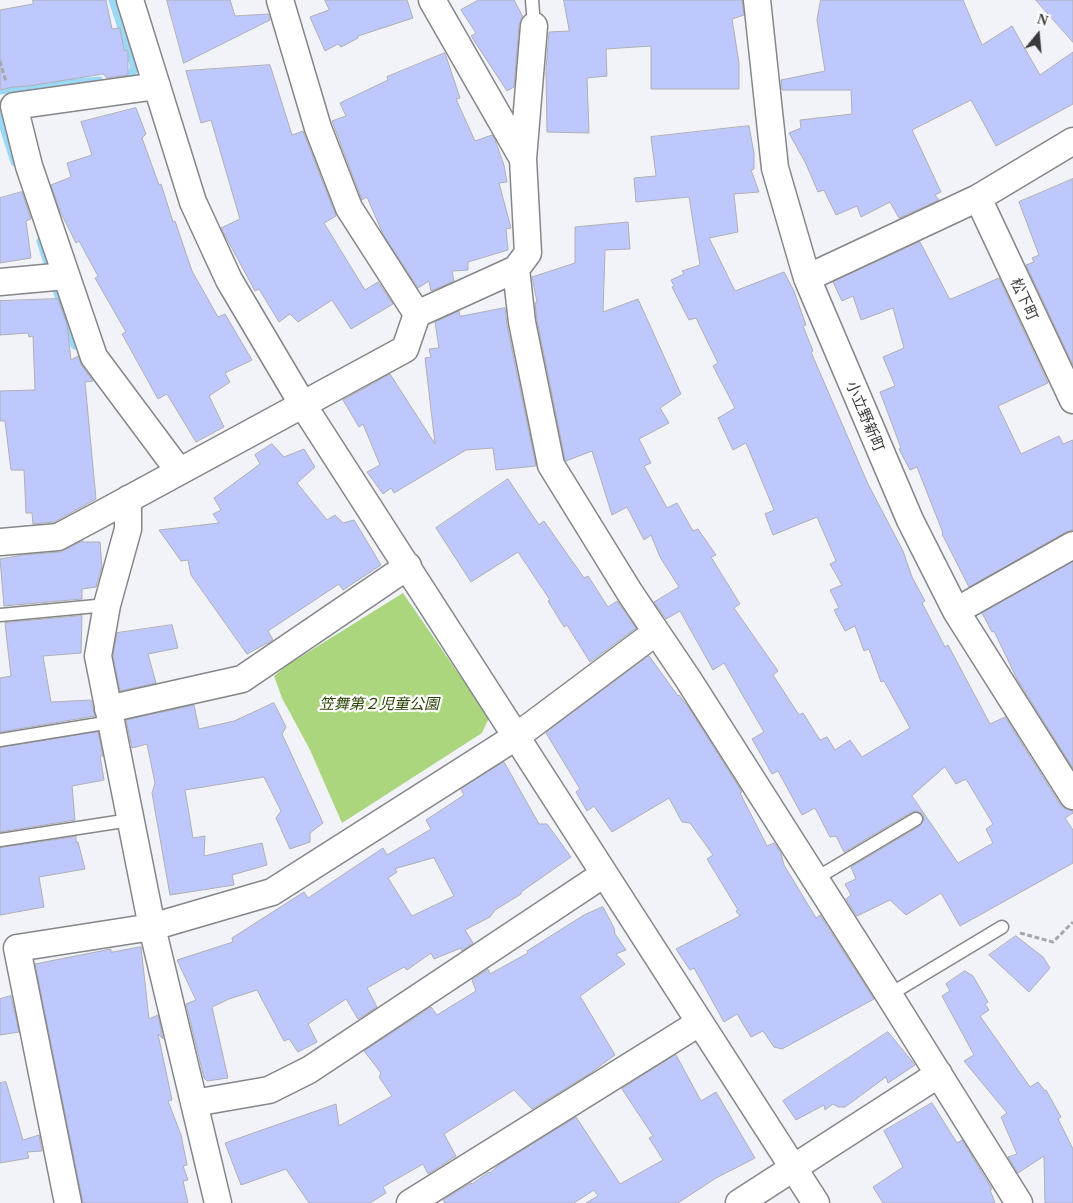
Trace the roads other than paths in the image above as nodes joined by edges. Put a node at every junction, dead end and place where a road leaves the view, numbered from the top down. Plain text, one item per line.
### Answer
1 (130, 0) edge
2 (280, 0) edge
3 (432, 0) edge
4 (532, 0) edge
5 (757, 0) edge
6 (534, 26) joint
7 (157, 86) junction
8 (1073, 141) edge
9 (523, 159) junction
10 (978, 198) junction
11 (516, 269) junction
12 (66, 276) junction
13 (807, 278) junction
14 (0, 282) edge
15 (417, 314) junction
16 (1073, 400) edge
17 (303, 405) junction
18 (179, 470) junction
19 (128, 499) junction
20 (0, 542) edge
21 (1073, 545) edge
22 (408, 566) junction
23 (107, 605) junction
24 (956, 611) junction
25 (0, 615) edge
26 (656, 632) junction
27 (110, 716) junction
28 (517, 736) junction
29 (0, 740) edge
30 (1073, 796) edge
31 (916, 819) dead end
32 (130, 820) junction
33 (0, 840) edge
34 (604, 874) junction
35 (815, 879) junction
36 (152, 927) junction
37 (1002, 928) road end
38 (889, 995) junction
39 (699, 1023) junction
40 (939, 1074) junction
41 (194, 1104) junction
42 (794, 1168) junction
43 (68, 1203) edge
44 (218, 1203) edge
45 (410, 1203) edge
46 (740, 1203) edge
47 (816, 1203) edge
48 (1019, 1203) edge

1 - 7 street
2 - 15 street
3 - 9 street
4 - 6 lane
5 - 13 street, 小立野新町
6 - 9 street
7 - 12 street
7 - 17 street
8 - 10 street
9 - 11 street
10 - 13 street
10 - 16 street, 松下町
11 - 15 street
11 - 26 street
12 - 14 street
12 - 18 street
13 - 24 street, 小立野新町
15 - 17 street
17 - 18 street
17 - 22 street
18 - 19 street
19 - 20 street
19 - 23 street
21 - 24 street
22 - 27 street
22 - 28 street
23 - 25 lane
23 - 27 street
24 - 30 street, 小立野新町
26 - 28 street
26 - 35 street
27 - 29 lane
27 - 32 street
28 - 34 street
28 - 36 street
31 - 35 lane
32 - 33 lane
32 - 36 street
34 - 39 street
34 - 41 street
35 - 38 street
36 - 41 street
36 - 43 street
37 - 38 lane
38 - 40 street
39 - 42 street
39 - 45 street
40 - 42 street
40 - 48 street
41 - 44 street
42 - 46 street
42 - 47 street

